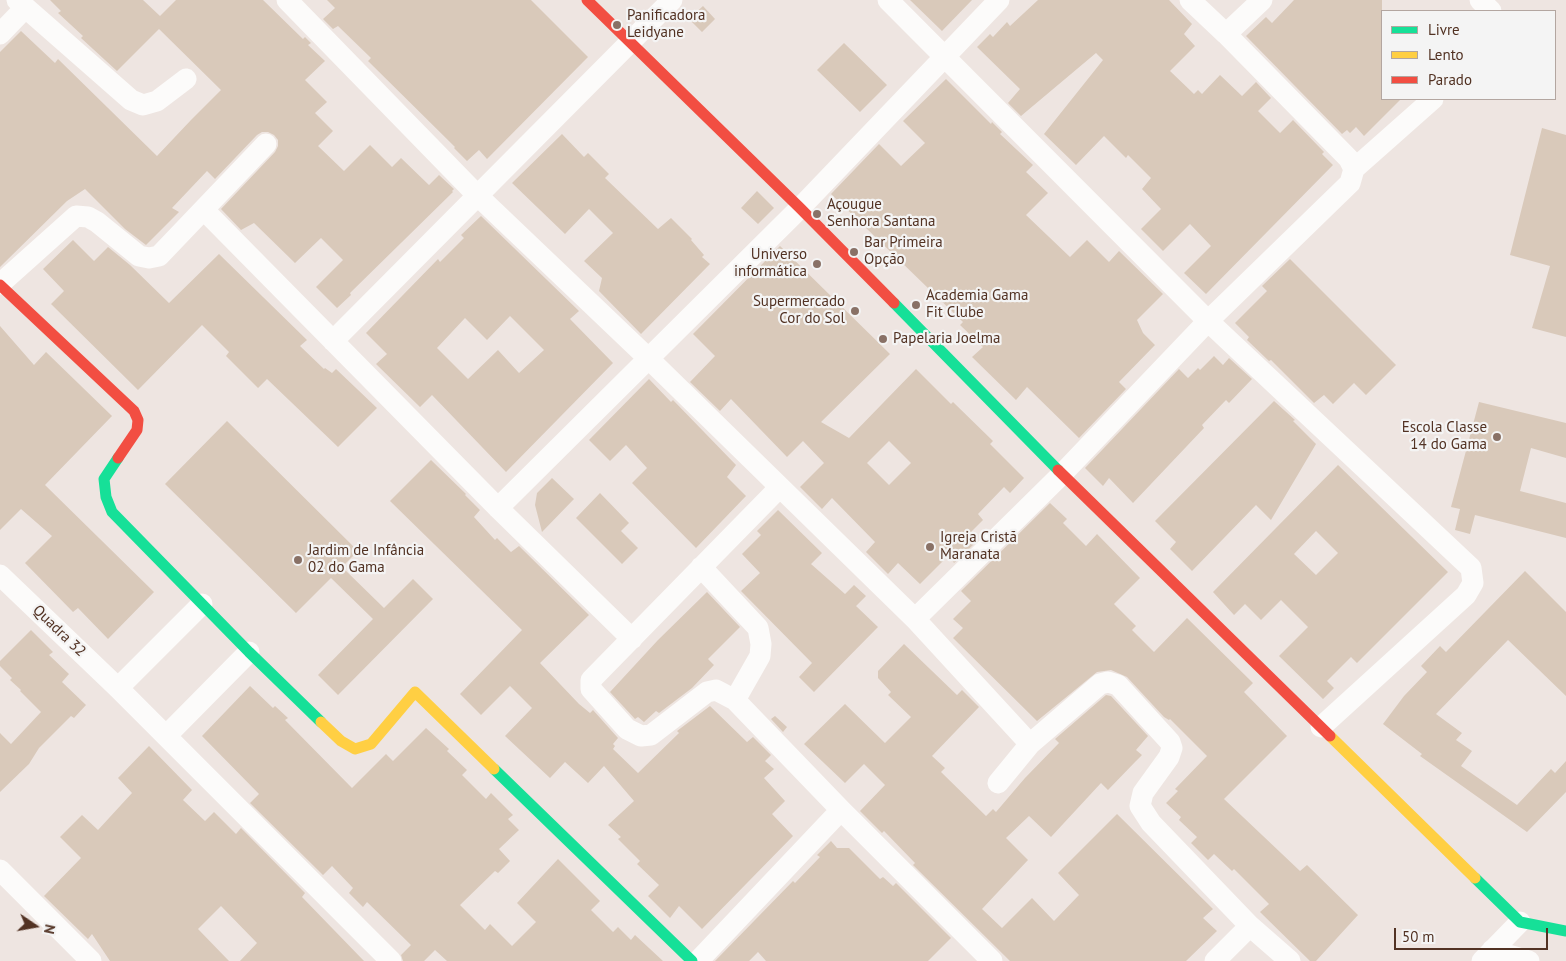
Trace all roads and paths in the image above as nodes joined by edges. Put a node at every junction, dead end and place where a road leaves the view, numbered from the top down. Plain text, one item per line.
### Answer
1 (287, 0) edge
2 (587, 0) edge
3 (672, 0) edge
4 (888, 0) edge
5 (999, 0) edge
6 (1190, 0) edge
7 (1262, 0) edge
8 (1480, 0) edge
9 (21, 4) edge
10 (1490, 10) edge
11 (0, 34) edge
12 (1226, 34) junction
13 (629, 42) junction
14 (944, 57) junction
15 (186, 79) dead end
16 (1432, 100) edge
17 (266, 144) dead end
18 (1354, 169) junction
19 (477, 195) junction
20 (800, 208) junction
21 (204, 210) junction
22 (0, 285) edge
23 (1208, 321) junction
24 (333, 341) junction
25 (649, 359) junction
26 (1062, 474) junction
27 (780, 487) junction
28 (498, 508) junction
29 (701, 567) junction
30 (0, 574) edge
31 (202, 604) junction
32 (915, 618) junction
33 (632, 639) junction
34 (249, 652) junction
35 (118, 688) junction
36 (735, 700) junction
37 (1321, 727) junction
38 (166, 736) junction
39 (1030, 744) junction
40 (998, 782) dead end
41 (841, 810) junction
42 (0, 870) edge
43 (1520, 922) junction
44 (1250, 926) junction
45 (1566, 931) edge
46 (1487, 956) edge
47 (91, 961) edge
48 (391, 961) edge
49 (692, 961) edge
50 (698, 961) edge
51 (992, 961) edge
52 (1215, 961) edge
53 (1290, 961) edge
54 (1529, 961) edge

1 - 19 street
2 - 13 street
3 - 13 street
4 - 14 street
5 - 14 street
6 - 12 street
7 - 12 street
8 - 10 street
9 - 11 street
9 - 15 street
12 - 18 street
13 - 19 street
13 - 20 street
14 - 20 street
14 - 23 street
16 - 18 street
17 - 21 street
18 - 23 street
19 - 24 street
19 - 25 street
20 - 25 street
20 - 26 street
21 - 22 street
21 - 24 street
22 - 31 street
23 - 26 street
23 - 37 street
24 - 28 street
25 - 27 street
25 - 28 street
26 - 32 street
26 - 37 street
27 - 29 street
27 - 32 street
28 - 33 street
29 - 33 street
29 - 36 street
30 - 35 street, Quadra 32
31 - 34 street
31 - 35 street
32 - 39 street
33 - 36 street
34 - 38 street
34 - 49 street
35 - 38 street, Quadra 32
36 - 41 street
37 - 43 street
38 - 48 street, Quadra 32
39 - 40 street
39 - 44 street
41 - 50 street
41 - 51 street
42 - 47 street
43 - 45 street
43 - 46 street
44 - 52 street
44 - 53 street
46 - 54 street

